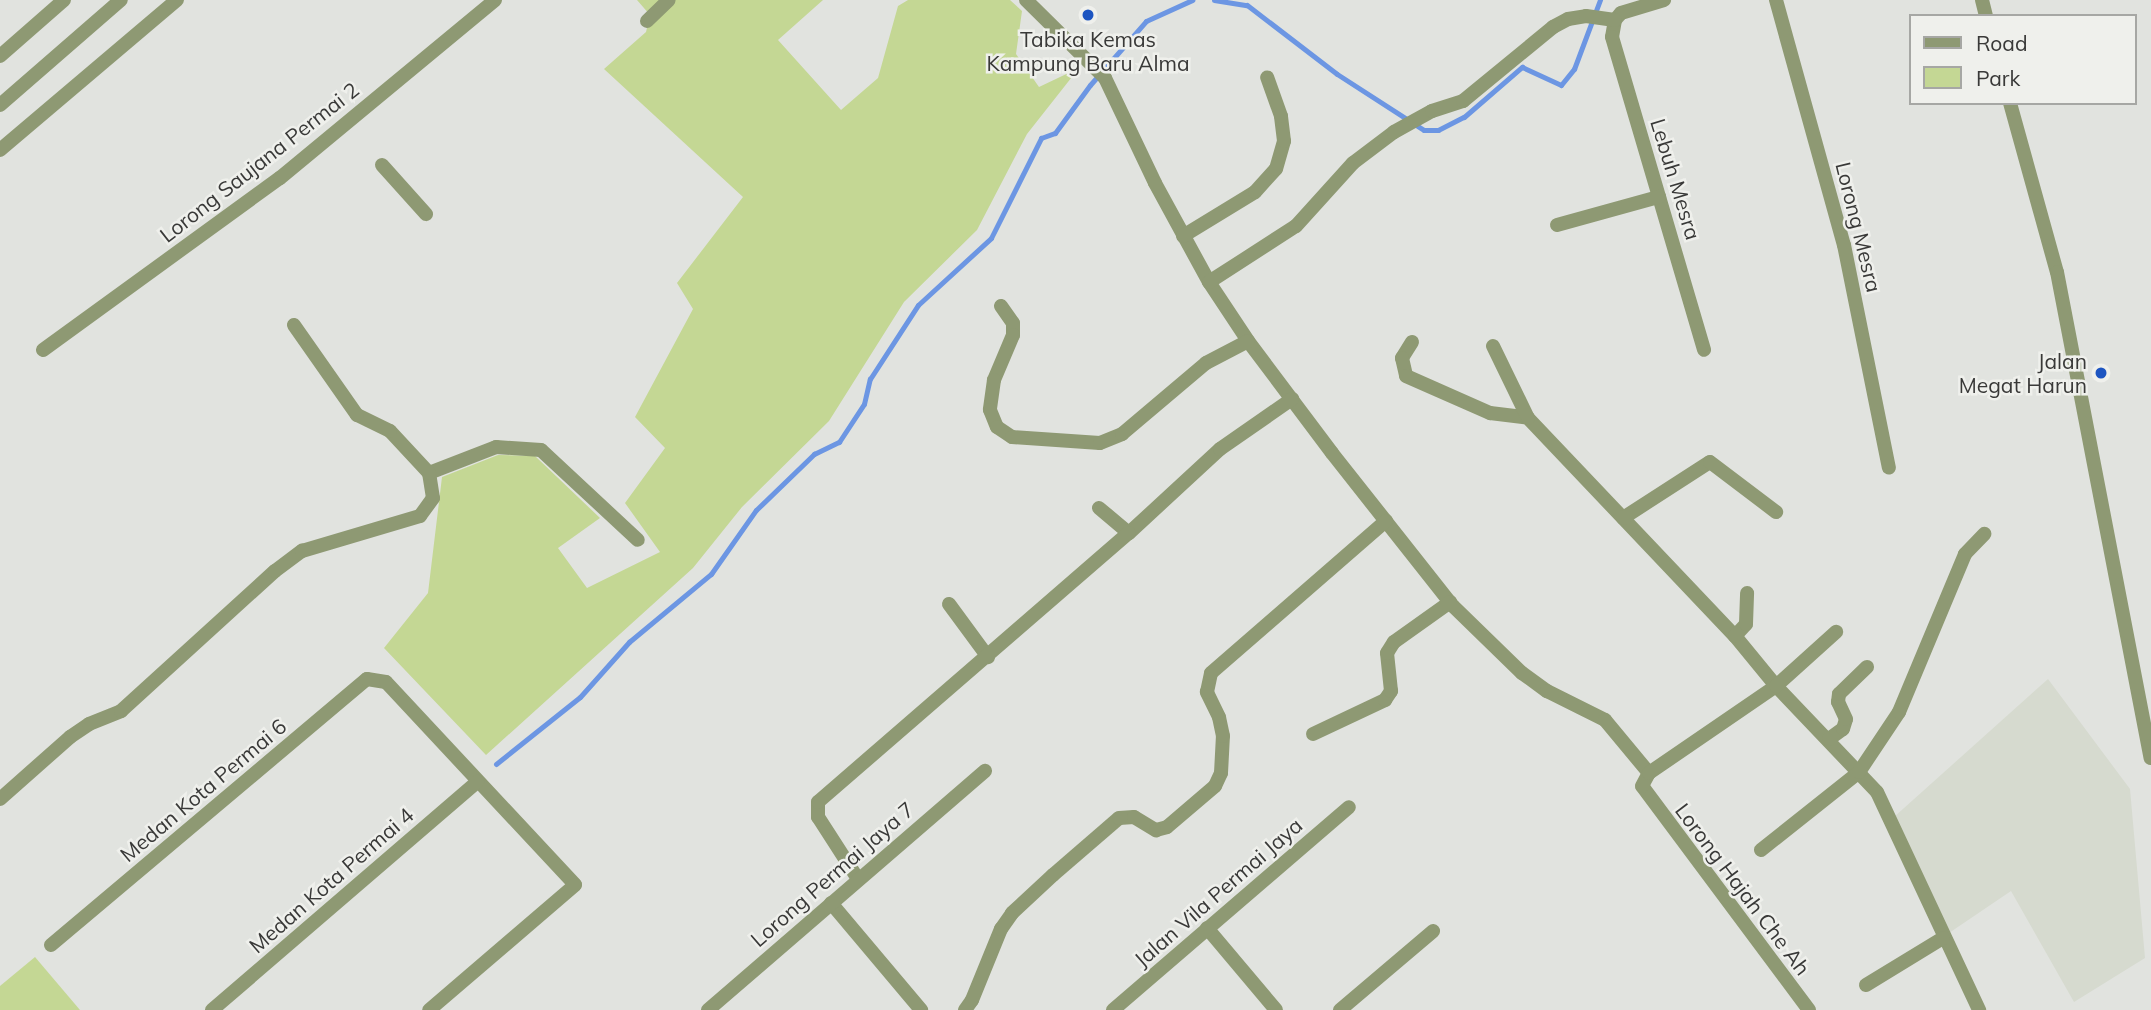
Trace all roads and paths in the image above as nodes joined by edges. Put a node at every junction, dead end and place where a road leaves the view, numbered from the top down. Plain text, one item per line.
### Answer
1 (64, 0) edge
2 (121, 0) edge
3 (177, 0) edge
4 (495, 0) edge
5 (669, 0) edge
6 (1026, 0) edge
7 (1664, 0) edge
8 (1776, 0) edge
9 (1615, 20) junction
10 (646, 21) dead end
11 (0, 56) edge
12 (1267, 77) dead end
13 (0, 105) edge
14 (2011, 105) edge
15 (0, 150) edge
16 (382, 165) dead end
17 (1659, 197) junction
18 (426, 215) dead end
19 (1557, 225) dead end
20 (1183, 236) junction
21 (1209, 282) junction
22 (1001, 306) dead end
23 (294, 325) dead end
24 (1248, 341) junction
25 (1412, 342) dead end
26 (1493, 346) dead end
27 (43, 350) dead end
28 (1704, 350) dead end
29 (1292, 399) junction
30 (1528, 418) junction
31 (1889, 468) dead end
32 (429, 473) junction
33 (1099, 508) dead end
34 (1776, 512) dead end
35 (1623, 518) junction
36 (1386, 521) junction
37 (1129, 533) junction
38 (1983, 534) dead end
39 (638, 540) dead end
40 (1747, 593) dead end
41 (1450, 602) junction
42 (949, 604) dead end
43 (1836, 632) dead end
44 (1735, 636) junction
45 (988, 657) junction
46 (1867, 667) dead end
47 (1776, 687) junction
48 (1313, 734) dead end
49 (1829, 738) junction
50 (2151, 758) edge
51 (985, 771) dead end
52 (1859, 772) junction
53 (1649, 773) junction
54 (477, 782) junction
55 (0, 799) edge
56 (1349, 807) dead end
57 (1761, 850) dead end
58 (858, 879) junction
59 (831, 903) junction
60 (1207, 928) junction
61 (1433, 931) dead end
62 (1943, 937) junction
63 (51, 946) dead end
64 (1866, 985) dead end
65 (1799, 1007) edge
66 (212, 1010) edge
67 (429, 1010) edge
68 (708, 1010) edge
69 (921, 1010) edge
70 (965, 1010) edge
71 (1114, 1010) edge
72 (1276, 1010) edge
73 (1340, 1010) edge
74 (1979, 1010) edge

1 - 11 street
2 - 13 street
3 - 15 street
4 - 27 street, Lorong Saujana Permai 2
5 - 10 street
6 - 20 street
7 - 9 street
8 - 31 street, Lorong Mesra
9 - 17 street, Lebuh Mesra
9 - 21 street
12 - 20 street
14 - 50 street
16 - 18 street
17 - 19 street
17 - 28 street, Lebuh Mesra
20 - 21 street
21 - 24 street
22 - 24 street
23 - 32 street
24 - 29 street
25 - 30 street
26 - 30 street
29 - 36 street
29 - 37 street
30 - 35 street
32 - 39 street
32 - 55 street
33 - 37 street
34 - 35 street
35 - 44 street
36 - 41 street
36 - 70 street
37 - 45 street
38 - 52 street
40 - 44 street
41 - 48 street
41 - 53 street
42 - 45 street
43 - 47 street
44 - 47 street
45 - 58 street
46 - 49 street
47 - 49 street
47 - 53 street
49 - 52 street
51 - 58 street, Lorong Permai Jaya 7
52 - 57 street
52 - 62 street
53 - 65 street, Lorong Hajah Che Ah
54 - 63 street, Medan Kota Permai 6
54 - 66 street, Medan Kota Permai 4
54 - 67 street
56 - 60 street, Jalan Vila Permai Jaya
58 - 59 street, Lorong Permai Jaya 7
59 - 68 street, Lorong Permai Jaya 7
59 - 69 street
60 - 71 street, Jalan Vila Permai Jaya
60 - 72 street
61 - 73 street
62 - 64 street
62 - 74 street

